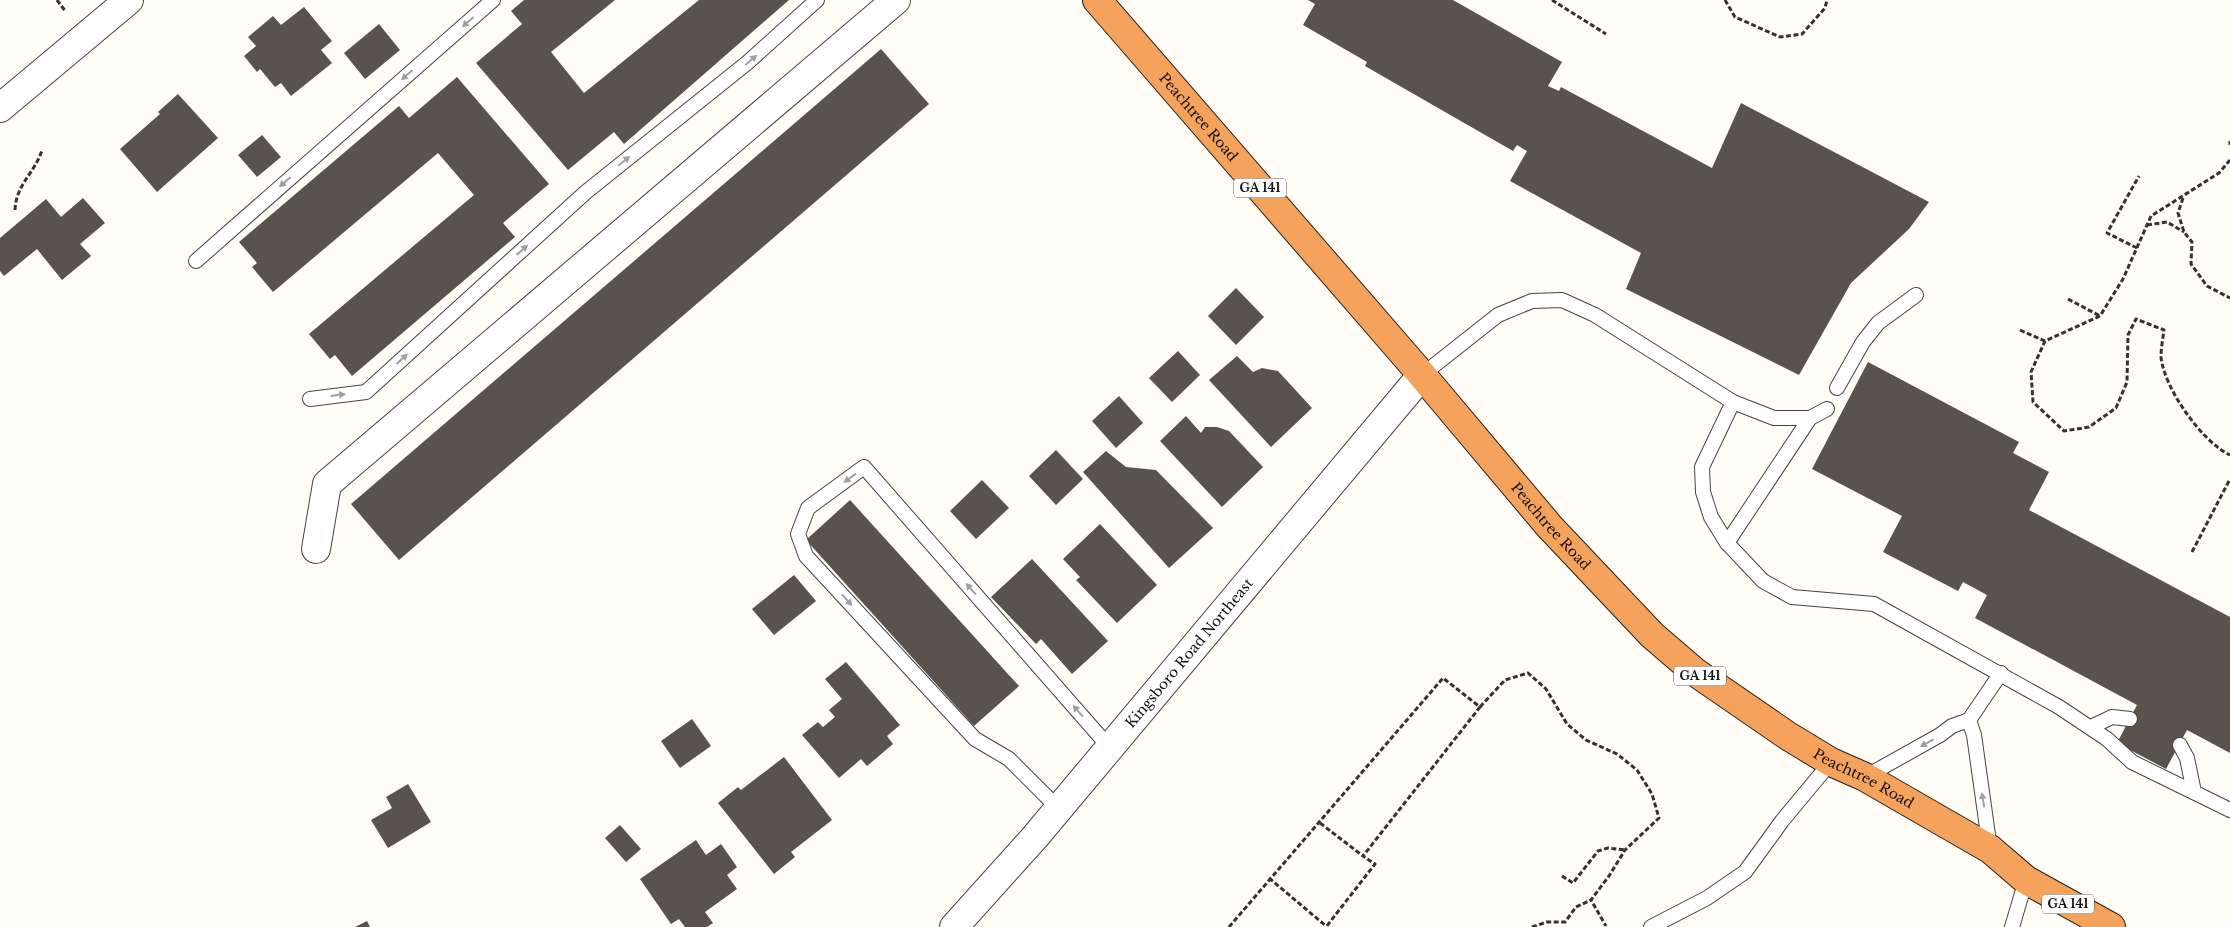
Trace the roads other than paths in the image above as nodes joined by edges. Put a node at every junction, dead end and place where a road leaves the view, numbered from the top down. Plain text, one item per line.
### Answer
1 (129, 0) edge
2 (494, 0) edge
3 (817, 0) edge
4 (896, 0) edge
5 (1097, 0) edge
6 (0, 108) edge
7 (196, 261) dead end
8 (1916, 294) dead end
9 (1422, 375) junction
10 (1837, 388) dead end
11 (310, 399) dead end
12 (1734, 402) junction
13 (1827, 409) dead end
14 (1810, 418) junction
15 (1727, 543) junction
16 (316, 549) dead end
17 (2001, 674) junction
18 (2130, 719) dead end
19 (1969, 720) junction
20 (2091, 727) junction
21 (2180, 745) dead end
22 (1110, 748) junction
23 (1831, 762) junction
24 (1866, 777) junction
25 (2194, 792) junction
26 (1059, 809) junction
27 (2229, 809) edge
28 (1990, 849) junction
29 (2026, 880) junction
30 (954, 927) edge
31 (1651, 927) edge
32 (2012, 927) edge
33 (2112, 927) edge

1 - 6 street
2 -> 7 lane
11 -> 3 lane
4 - 16 street
5 - 9 highway, Peachtree Road / GA 141
8 - 10 lane
9 - 12 lane
9 - 22 street, Kingsboro Road Northeast
9 - 23 highway, Peachtree Road / GA 141
12 - 14 lane
12 - 15 lane
13 - 14 lane
14 - 15 lane
15 - 17 lane
17 - 19 lane
17 - 20 lane
18 - 20 lane
19 -> 24 lane
28 -> 19 lane
20 - 25 lane
21 - 25 lane
22 - 26 street, Kingsboro Road Northeast
22 -> 26 lane
23 - 24 highway, Peachtree Road / GA 141
23 - 31 lane
24 - 28 highway, Peachtree Road / GA 141
25 - 27 lane
26 - 30 street, Kingsboro Road Northeast
28 - 29 highway, Peachtree Road / GA 141
29 - 32 lane
29 - 33 highway, Peachtree Road / GA 141

